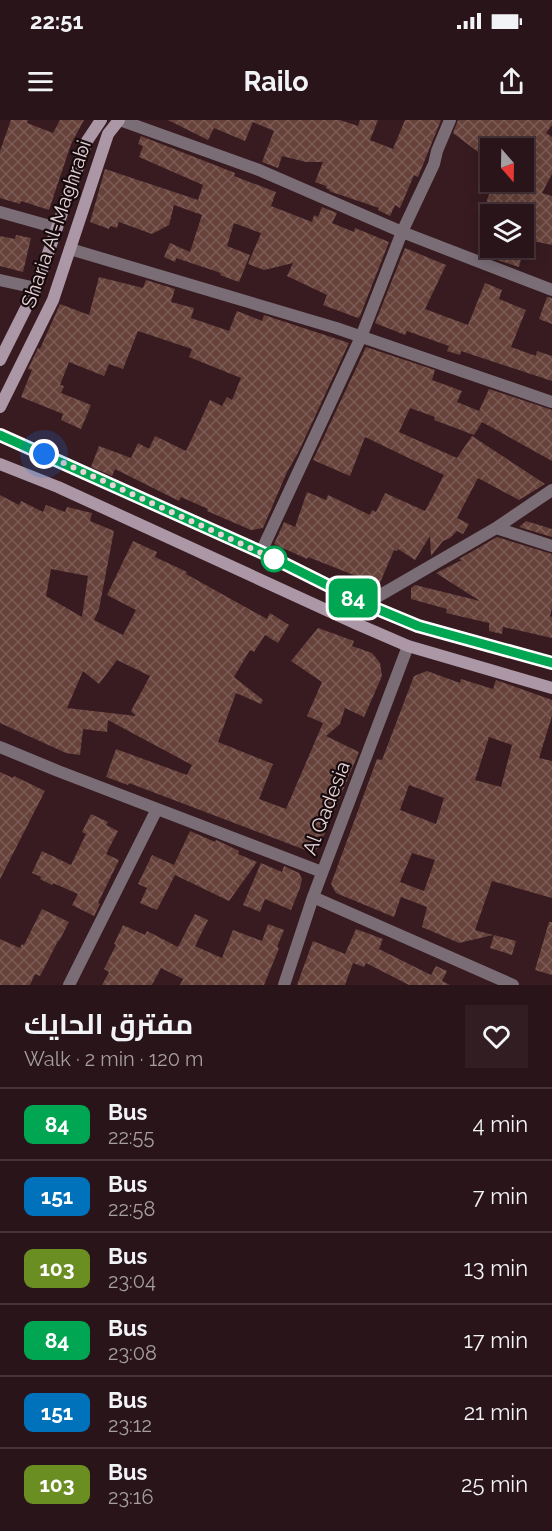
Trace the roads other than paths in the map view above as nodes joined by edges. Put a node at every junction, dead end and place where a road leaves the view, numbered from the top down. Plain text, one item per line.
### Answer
1 (101, 120) edge
2 (120, 120) edge
3 (450, 120) edge
4 (0, 212) edge
5 (57, 228) junction
6 (402, 232) junction
7 (70, 249) junction
8 (0, 280) edge
9 (36, 288) junction
10 (552, 290) edge
11 (361, 336) junction
12 (0, 360) edge
13 (552, 402) edge
14 (0, 406) edge
15 (0, 435) edge
16 (0, 464) edge
17 (552, 490) edge
18 (496, 528) junction
19 (552, 546) edge
20 (261, 552) junction
21 (365, 604) junction
22 (408, 646) junction
23 (552, 663) edge
24 (552, 688) edge
25 (0, 747) edge
26 (157, 809) junction
27 (322, 872) junction
28 (313, 897) junction
29 (69, 985) edge
30 (284, 985) edge
31 (513, 985) edge

1 - 5 main road, Sharia Al-Maghrabi
2 - 6 street
2 - 7 main road, Sharia Al-Maghrabi
3 - 6 street
4 - 5 street
5 - 9 main road, Sharia Al-Maghrabi
6 - 10 street
6 - 11 street
7 - 11 street
7 - 14 main road, Sharia Al-Maghrabi
8 - 9 street
9 - 12 main road, Sharia Al-Maghrabi
11 - 13 street
11 - 20 street
15 - 20 main road
16 - 22 main road
17 - 18 street
18 - 19 street
18 - 21 street
20 - 21 main road
21 - 23 main road
22 - 24 main road
22 - 27 street, Al Qadesia
25 - 26 street
26 - 27 street
26 - 29 street
27 - 28 street, Al Qadesia
28 - 30 street, Al Qadesia
28 - 31 street

